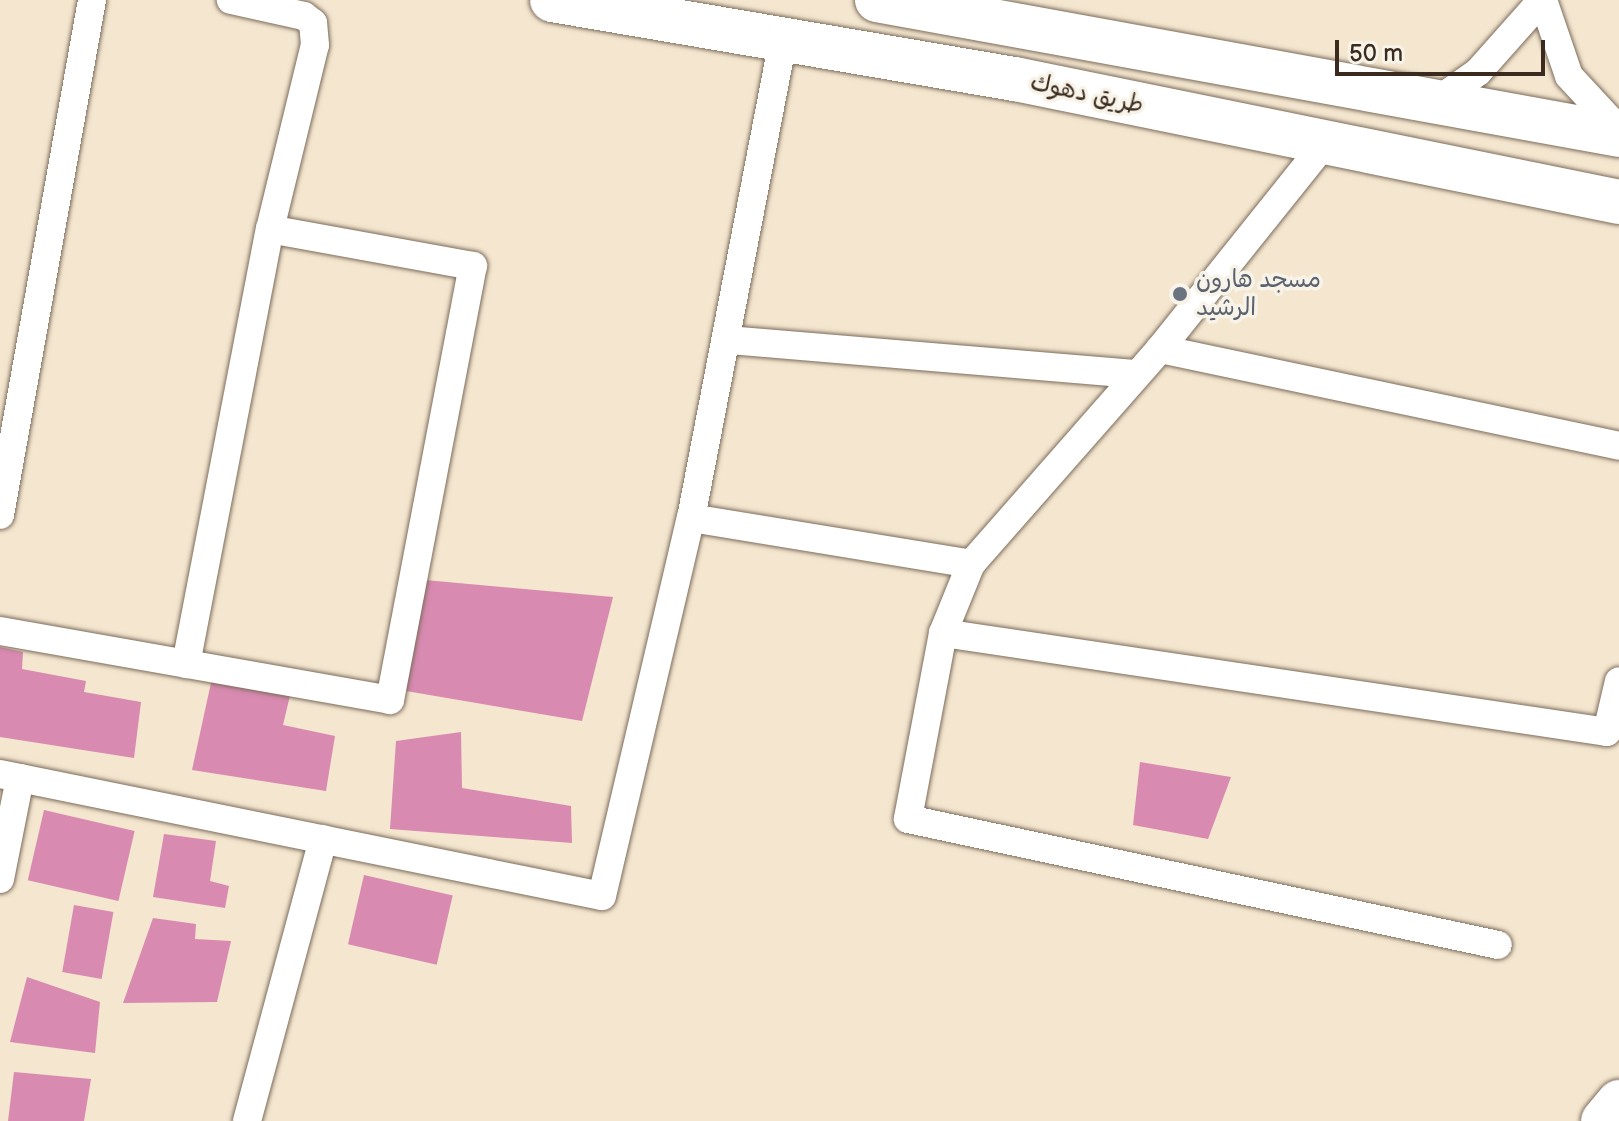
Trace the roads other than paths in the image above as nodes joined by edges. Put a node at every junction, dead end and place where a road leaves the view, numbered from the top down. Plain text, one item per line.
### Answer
1 (92, 0) edge
2 (231, 0) edge
3 (552, 0) edge
4 (877, 0) edge
5 (1542, 0) edge
6 (784, 37) junction
7 (1437, 101) junction
8 (1619, 132) edge
9 (1325, 143) junction
10 (1619, 202) edge
11 (270, 229) junction
12 (729, 340) junction
13 (1160, 349) junction
14 (1136, 374) junction
15 (1619, 446) edge
16 (0, 515) edge
17 (691, 518) junction
18 (971, 564) junction
19 (0, 631) edge
20 (943, 633) junction
21 (186, 664) junction
22 (1619, 681) edge
23 (10, 776) edge
24 (323, 839) junction
25 (0, 879) edge
26 (1498, 945) dead end
27 (1619, 1102) edge
28 (247, 1121) edge
29 (1603, 1121) edge

1 - 16 street
2 - 11 street
3 - 6 main road, طريق دهوك
4 - 7 main road
5 - 7 street
5 - 8 street
6 - 9 main road, طريق دهوك
6 - 12 street
7 - 8 main road
9 - 10 main road, طريق دهوك
9 - 13 street
11 - 21 street
11 - 21 street
12 - 14 street
12 - 17 street
13 - 14 street
13 - 15 street
14 - 18 street
17 - 18 street
17 - 24 street
18 - 20 street
19 - 21 street
20 - 22 street
20 - 26 street
23 - 24 street
23 - 25 street
24 - 28 street
27 - 29 main road

